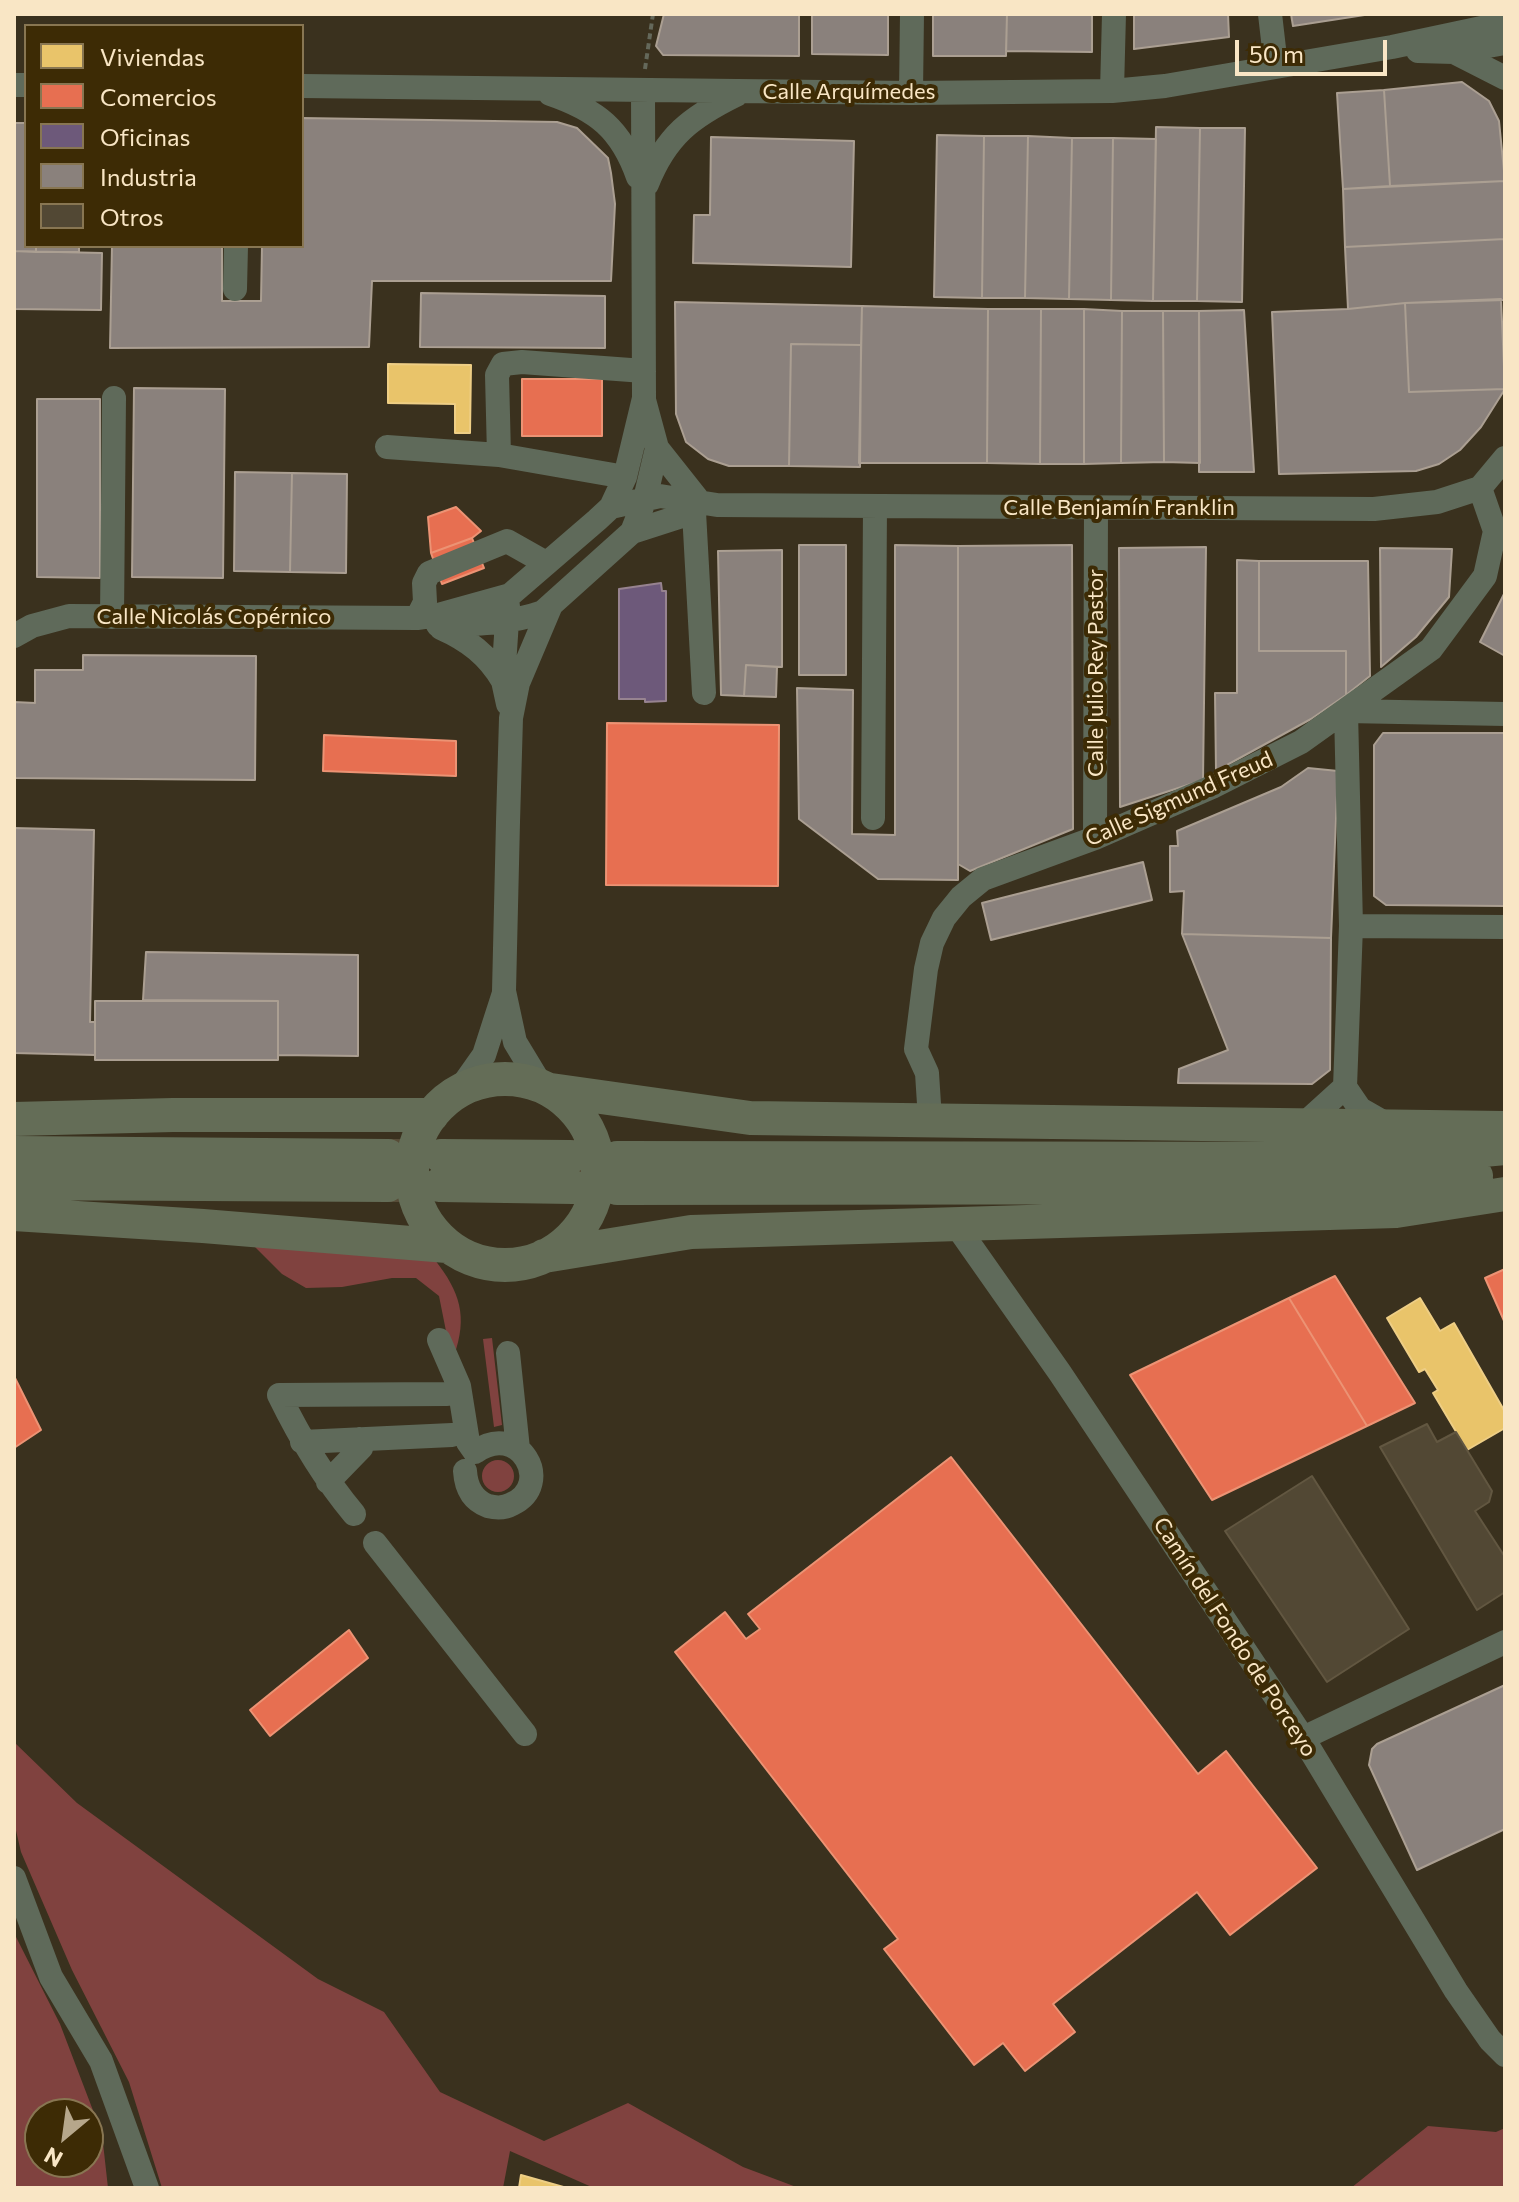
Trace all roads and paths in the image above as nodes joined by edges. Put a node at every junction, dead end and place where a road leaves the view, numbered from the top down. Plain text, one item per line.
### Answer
1 (653, 14) edge
2 (912, 14) edge
3 (1114, 14) edge
4 (1270, 14) edge
5 (1482, 14) edge
6 (1505, 23) edge
7 (1505, 36) edge
8 (1455, 43) junction
9 (1505, 43) edge
10 (1392, 47) junction
11 (1419, 51) junction
12 (1276, 66) junction
13 (1505, 78) edge
14 (304, 86) edge
15 (535, 89) junction
16 (643, 91) junction
17 (744, 91) junction
18 (1112, 91) junction
19 (911, 93) junction
20 (644, 194) junction
21 (236, 248) edge
22 (235, 289) dead end
23 (644, 371) junction
24 (114, 398) dead end
25 (644, 398) junction
26 (636, 426) junction
27 (387, 447) dead end
28 (657, 448) junction
29 (499, 455) junction
30 (1505, 458) edge
31 (625, 477) junction
32 (1480, 488) junction
33 (645, 499) junction
34 (1505, 501) edge
35 (703, 506) junction
36 (875, 506) junction
37 (611, 507) junction
38 (1096, 508) junction
39 (632, 532) junction
40 (546, 563) junction
41 (498, 598) junction
42 (551, 605) junction
43 (112, 617) junction
44 (505, 621) junction
45 (426, 622) junction
46 (14, 636) edge
47 (510, 682) junction
48 (704, 693) dead end
49 (1346, 711) junction
50 (1505, 714) edge
51 (873, 818) dead end
52 (1095, 838) junction
53 (1351, 926) junction
54 (1505, 927) edge
55 (504, 991) junction
56 (1345, 1087) junction
57 (546, 1088) junction
58 (460, 1089) junction
59 (432, 1115) junction
60 (14, 1119) edge
61 (927, 1122) junction
62 (1302, 1126) junction
63 (1391, 1127) junction
64 (1505, 1128) edge
65 (1505, 1148) edge
66 (14, 1153) edge
67 (440, 1171) tunnel mouth
68 (572, 1172) tunnel mouth
69 (1505, 1173) edge
70 (14, 1183) edge
71 (1505, 1194) edge
72 (14, 1214) edge
73 (956, 1225) junction
74 (447, 1246) junction
75 (544, 1256) junction
76 (439, 1340) dead end
77 (508, 1353) dead end
78 (447, 1394) dead end
79 (452, 1435) dead end
80 (360, 1439) junction
81 (302, 1442) junction
82 (470, 1462) junction
83 (530, 1462) junction
84 (328, 1482) junction
85 (354, 1514) dead end
86 (375, 1543) dead end
87 (1505, 1642) edge
88 (525, 1734) dead end
89 (1303, 1738) junction
90 (14, 1878) edge
91 (1505, 2055) edge
92 (147, 2188) edge

1 - 16 path
2 - 19 street
3 - 18 street
4 - 12 street
5 - 8 street
6 - 8 street, Calle Arquímedes
7 - 11 street, Calle Arquímedes
8 - 9 street, Calle Arquímedes
8 - 10 street, Calle Arquímedes
8 - 11 street, Calle Arquímedes
8 - 13 street
10 - 11 street, Calle Arquímedes
10 - 12 street, Calle Arquímedes
12 - 18 street, Calle Arquímedes
14 - 15 street, Calle Arquímedes
15 - 16 street, Calle Arquímedes
15 - 20 street
16 - 17 street, Calle Arquímedes
16 - 20 street
17 - 19 street, Calle Arquímedes
17 - 20 street
18 - 19 street, Calle Arquímedes
20 - 23 street
21 - 22 street
23 - 25 street
23 - 29 street
24 - 43 street
25 - 26 street
25 - 28 street
26 - 31 street
26 - 33 street
27 - 29 street
28 - 33 street
28 - 35 street
29 - 31 street
30 - 32 street
31 - 37 street
32 - 34 street
32 - 38 street, Calle Benjamín Franklin
32 - 49 street, Calle Sigmund Freud
33 - 35 street, Calle Benjamín Franklin
33 - 37 street, Calle Benjamín Franklin
33 - 39 street
35 - 36 street, Calle Benjamín Franklin
35 - 39 street, Calle Benjamín Franklin
35 - 48 street
36 - 38 street, Calle Benjamín Franklin
36 - 51 street
37 - 40 street
38 - 52 street, Calle Julio Rey Pastor
39 - 42 street
40 - 41 street
40 - 45 street
41 - 44 street
41 - 45 street, Calle Nicolás Copérnico
42 - 44 street, Calle Nicolás Copérnico
42 - 47 street
43 - 45 street, Calle Nicolás Copérnico
43 - 46 street, Calle Nicolás Copérnico
44 - 45 street, Calle Nicolás Copérnico
44 - 47 street
45 - 47 street, Calle Nicolás Copérnico
47 - 55 street
49 - 50 street
49 - 52 street, Calle Sigmund Freud
49 - 53 street
52 - 61 street, Calle Sigmund Freud
53 - 54 street
53 - 56 street
55 - 57 street
55 - 58 street
56 - 62 street
56 - 63 street
57 - 58 highway
57 - 61 highway
57 - 75 highway
58 - 59 highway
59 - 60 highway
59 - 74 highway
61 - 62 highway
62 - 63 highway
63 - 64 highway
65 - 69 highway
66 - 70 highway
67 - 68 highway
71 - 73 highway
72 - 74 highway
73 - 75 highway
73 - 89 street, Camín del Fondo de Porceyo
74 - 75 highway
76 - 82 street
77 - 83 street
78 - 81 street
79 - 80 street
80 - 81 street
80 - 84 street
81 - 84 street
82 - 83 street
82 - 83 street
84 - 85 street
86 - 88 street
87 - 89 street
89 - 91 street, Camín del Fondo de Porceyo
90 - 92 street

